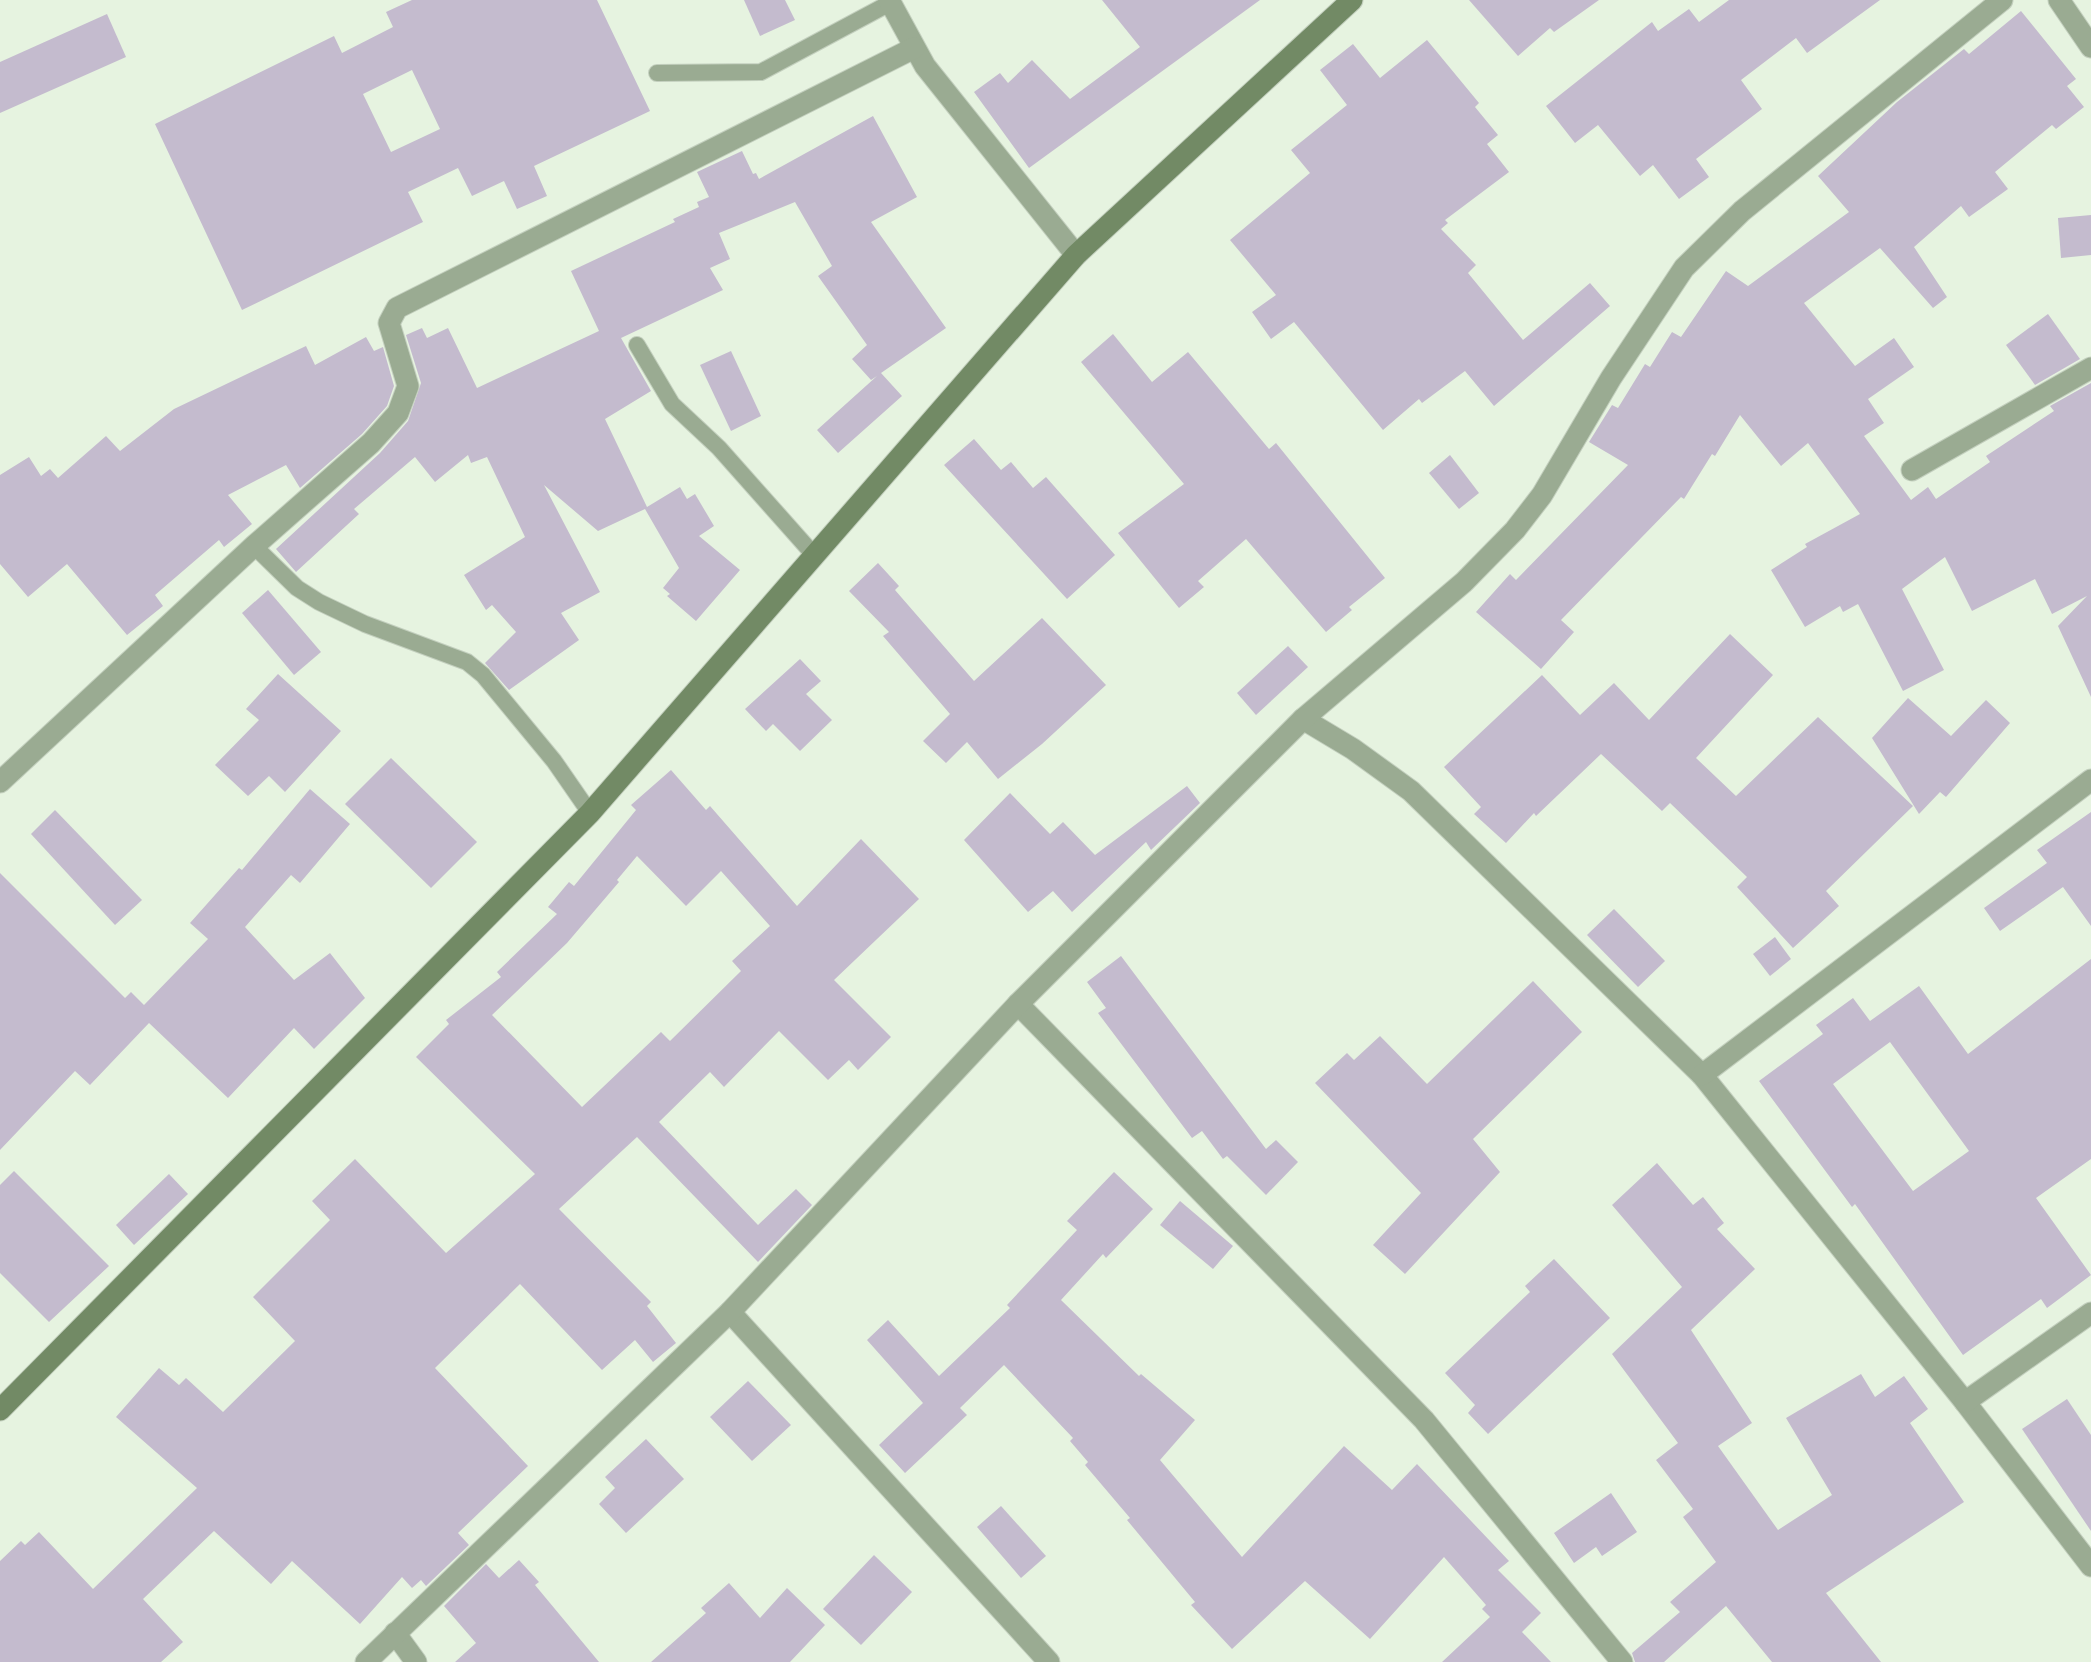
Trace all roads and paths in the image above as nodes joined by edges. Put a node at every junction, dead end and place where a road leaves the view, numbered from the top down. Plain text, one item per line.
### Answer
1 (1352, 0) edge
2 (2002, 0) edge
3 (2059, 0) edge
4 (889, 1) edge
5 (2091, 47) edge
6 (914, 48) junction
7 (656, 73) dead end
8 (1076, 255) junction
9 (636, 345) dead end
10 (2091, 368) edge
11 (1912, 470) dead end
12 (254, 546) junction
13 (814, 555) junction
14 (1303, 719) junction
15 (2091, 780) edge
16 (0, 782) edge
17 (590, 813) junction
18 (1018, 1004) junction
19 (1702, 1075) junction
20 (730, 1312) junction
21 (2091, 1313) edge
22 (1965, 1402) junction
23 (0, 1410) edge
24 (2091, 1566) edge
25 (395, 1633) junction
26 (366, 1662) edge
27 (416, 1662) edge
28 (1049, 1662) edge
29 (1622, 1662) edge

1 - 8 street
2 - 14 street
3 - 5 street
4 - 6 street
4 - 7 lane
6 - 8 street
6 - 12 street
8 - 13 street
9 - 13 lane
10 - 11 street
12 - 16 street
12 - 17 lane
13 - 17 street
14 - 18 street
14 - 19 street
15 - 19 street
17 - 23 street
18 - 20 street
18 - 29 street
19 - 22 street
20 - 25 street
20 - 28 street
21 - 22 street
22 - 24 street
25 - 26 street
25 - 27 street

